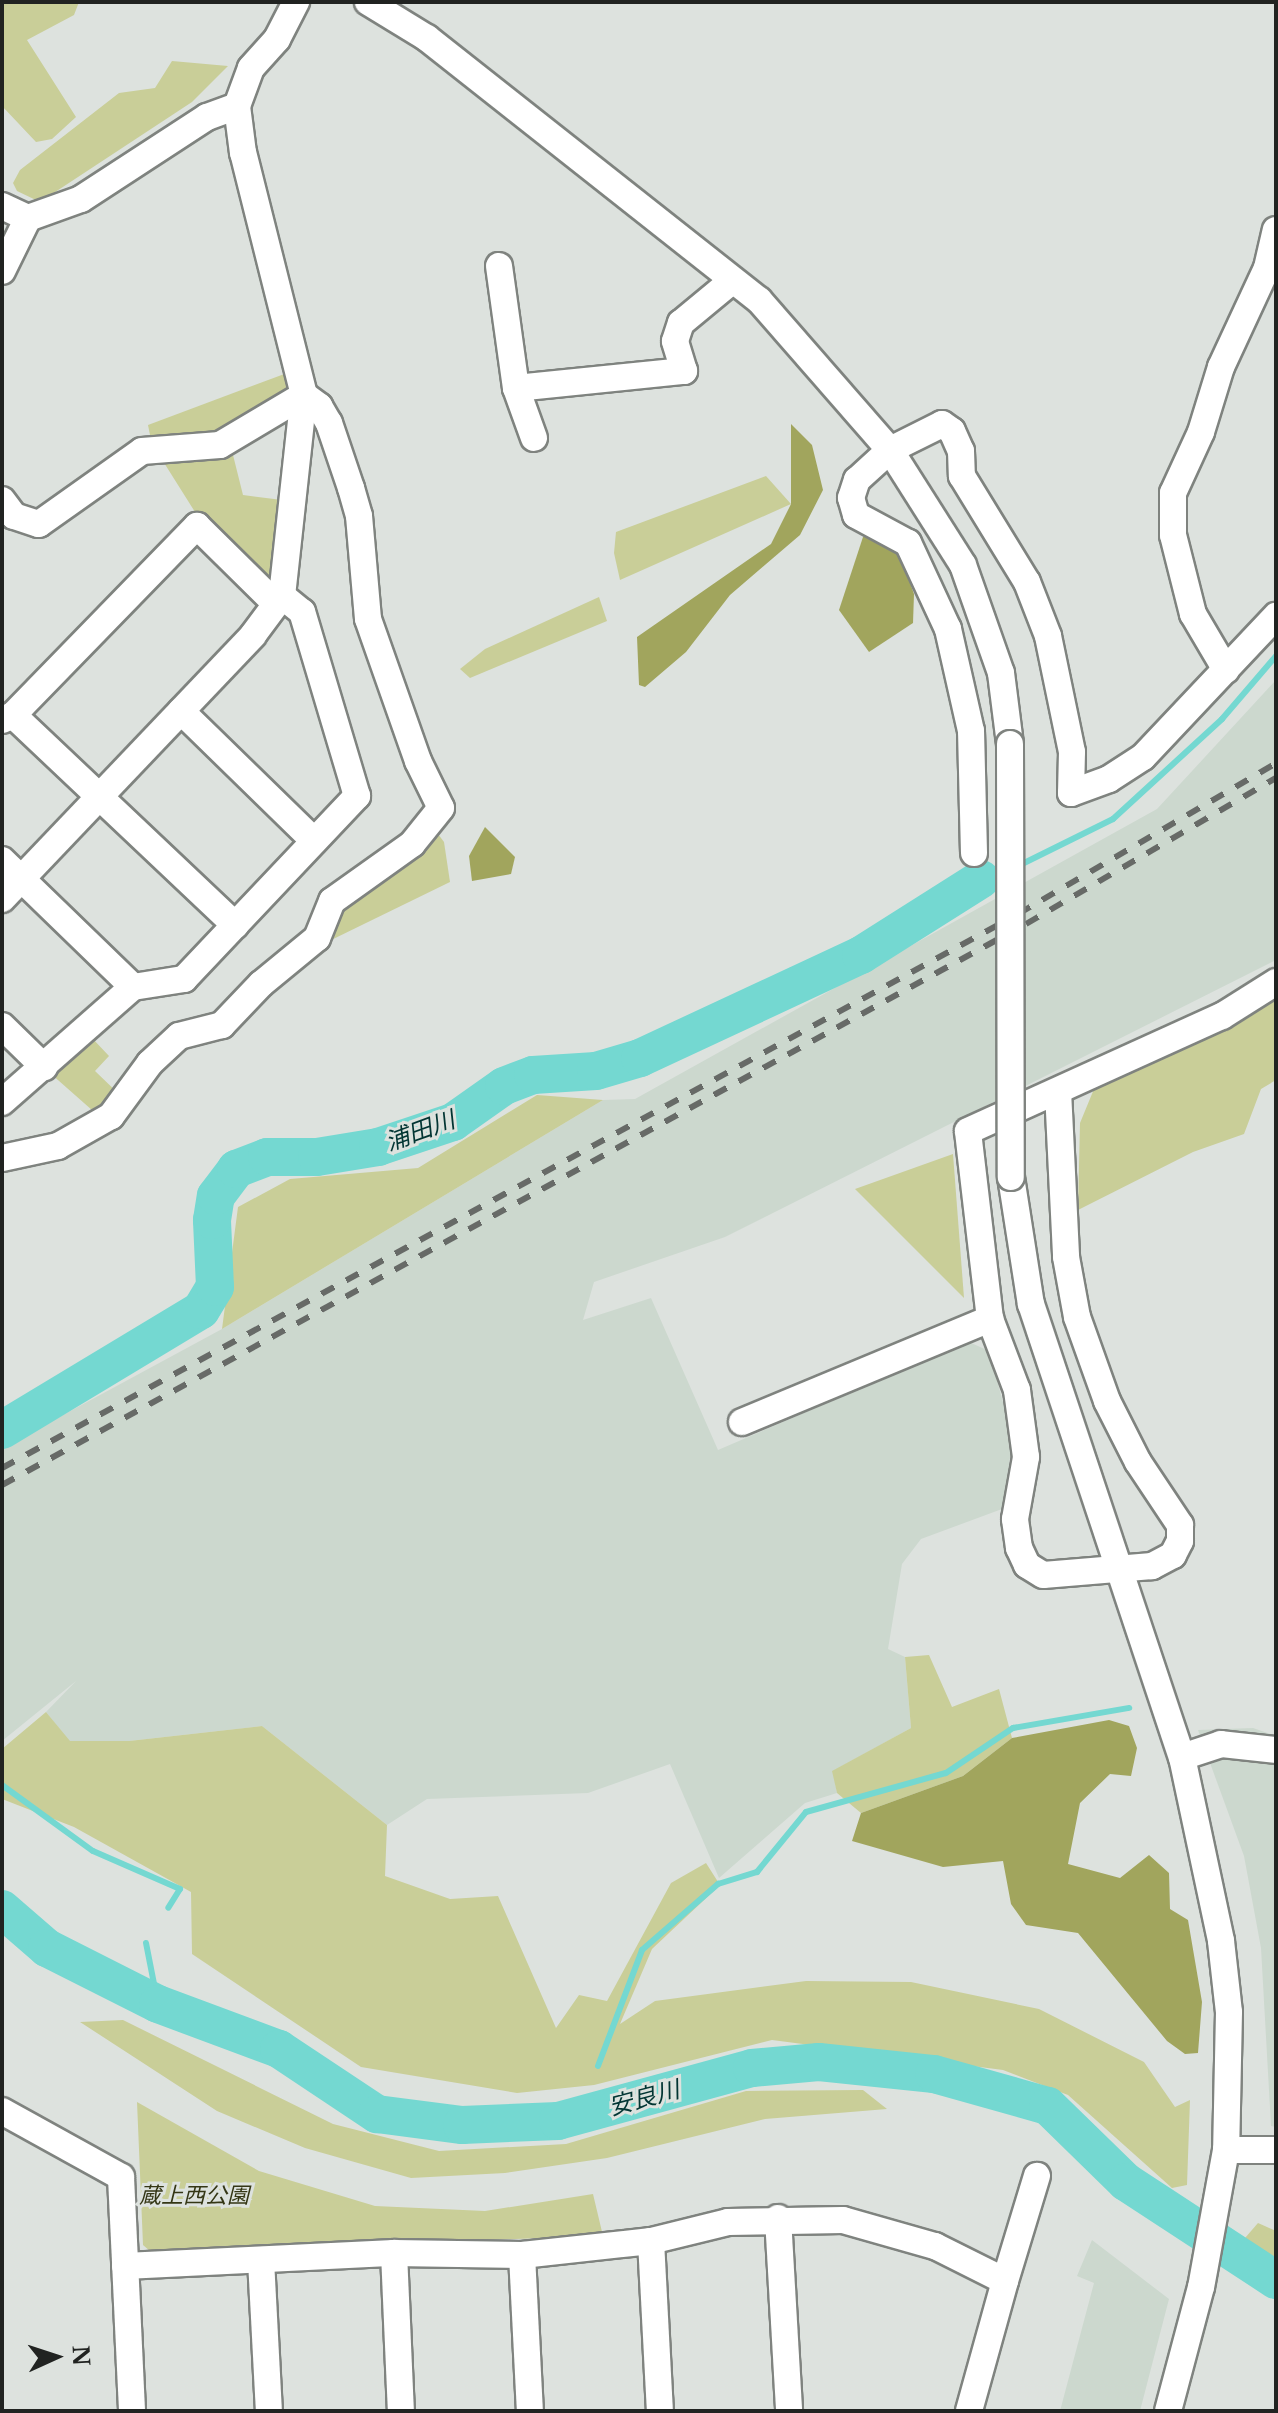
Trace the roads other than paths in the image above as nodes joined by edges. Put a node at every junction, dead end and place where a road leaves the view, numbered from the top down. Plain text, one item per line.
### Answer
1 (296, 2) edge
2 (368, 2) edge
3 (237, 106) junction
4 (2, 206) edge
5 (28, 218) junction
6 (1276, 230) edge
7 (499, 266) dead end
8 (2, 271) edge
9 (733, 280) junction
10 (516, 388) junction
11 (304, 395) junction
12 (534, 438) dead end
13 (890, 450) junction
14 (2, 500) edge
15 (279, 600) junction
16 (1276, 616) edge
17 (1226, 670) junction
18 (181, 711) junction
19 (8, 718) edge
20 (100, 797) junction
21 (314, 841) junction
22 (974, 853) dead end
23 (2, 860) edge
24 (21, 879) junction
25 (2, 899) edge
26 (235, 925) junction
27 (1276, 982) edge
28 (133, 987) junction
29 (2, 1026) edge
30 (44, 1067) junction
31 (1058, 1091) junction
32 (2, 1102) edge
33 (2, 1158) edge
34 (990, 1319) junction
35 (742, 1422) dead end
36 (1117, 1570) junction
37 (1276, 1750) edge
38 (1182, 1757) junction
39 (2, 2111) edge
40 (1226, 2150) junction
41 (1276, 2150) edge
42 (1037, 2176) dead end
43 (778, 2218) junction
44 (651, 2241) junction
45 (394, 2253) junction
46 (522, 2255) junction
47 (261, 2260) junction
48 (125, 2266) junction
49 (1005, 2281) junction
50 (132, 2411) edge
51 (269, 2411) edge
52 (401, 2411) edge
53 (530, 2411) edge
54 (660, 2411) edge
55 (789, 2411) edge
56 (969, 2411) edge
57 (1168, 2411) edge

1 - 3 street
2 - 9 street
3 - 5 street
3 - 11 street
4 - 5 street
5 - 8 street
6 - 17 street
7 - 10 street
9 - 10 street
9 - 13 street
10 - 12 street
11 - 14 street
11 - 15 street
11 - 33 street
13 - 17 street
13 - 22 street
13 - 36 street, bridge
15 - 18 street
15 - 19 street
15 - 21 street
16 - 17 street
18 - 20 street
18 - 21 street
19 - 20 street
20 - 24 street
20 - 26 street
21 - 26 street
23 - 24 street
24 - 25 street
24 - 28 street
26 - 28 street
27 - 31 street
28 - 30 street
29 - 30 street
30 - 32 street
31 - 34 street
31 - 36 street
34 - 35 street
34 - 36 street
36 - 38 street
37 - 38 street
38 - 40 street
39 - 48 street
40 - 41 street
40 - 57 street
42 - 49 street
43 - 44 street
43 - 49 street
43 - 55 street
44 - 46 street
44 - 54 street
45 - 46 street
45 - 47 street
45 - 52 street
46 - 53 street
47 - 48 street
47 - 51 street
48 - 50 street
49 - 56 street

